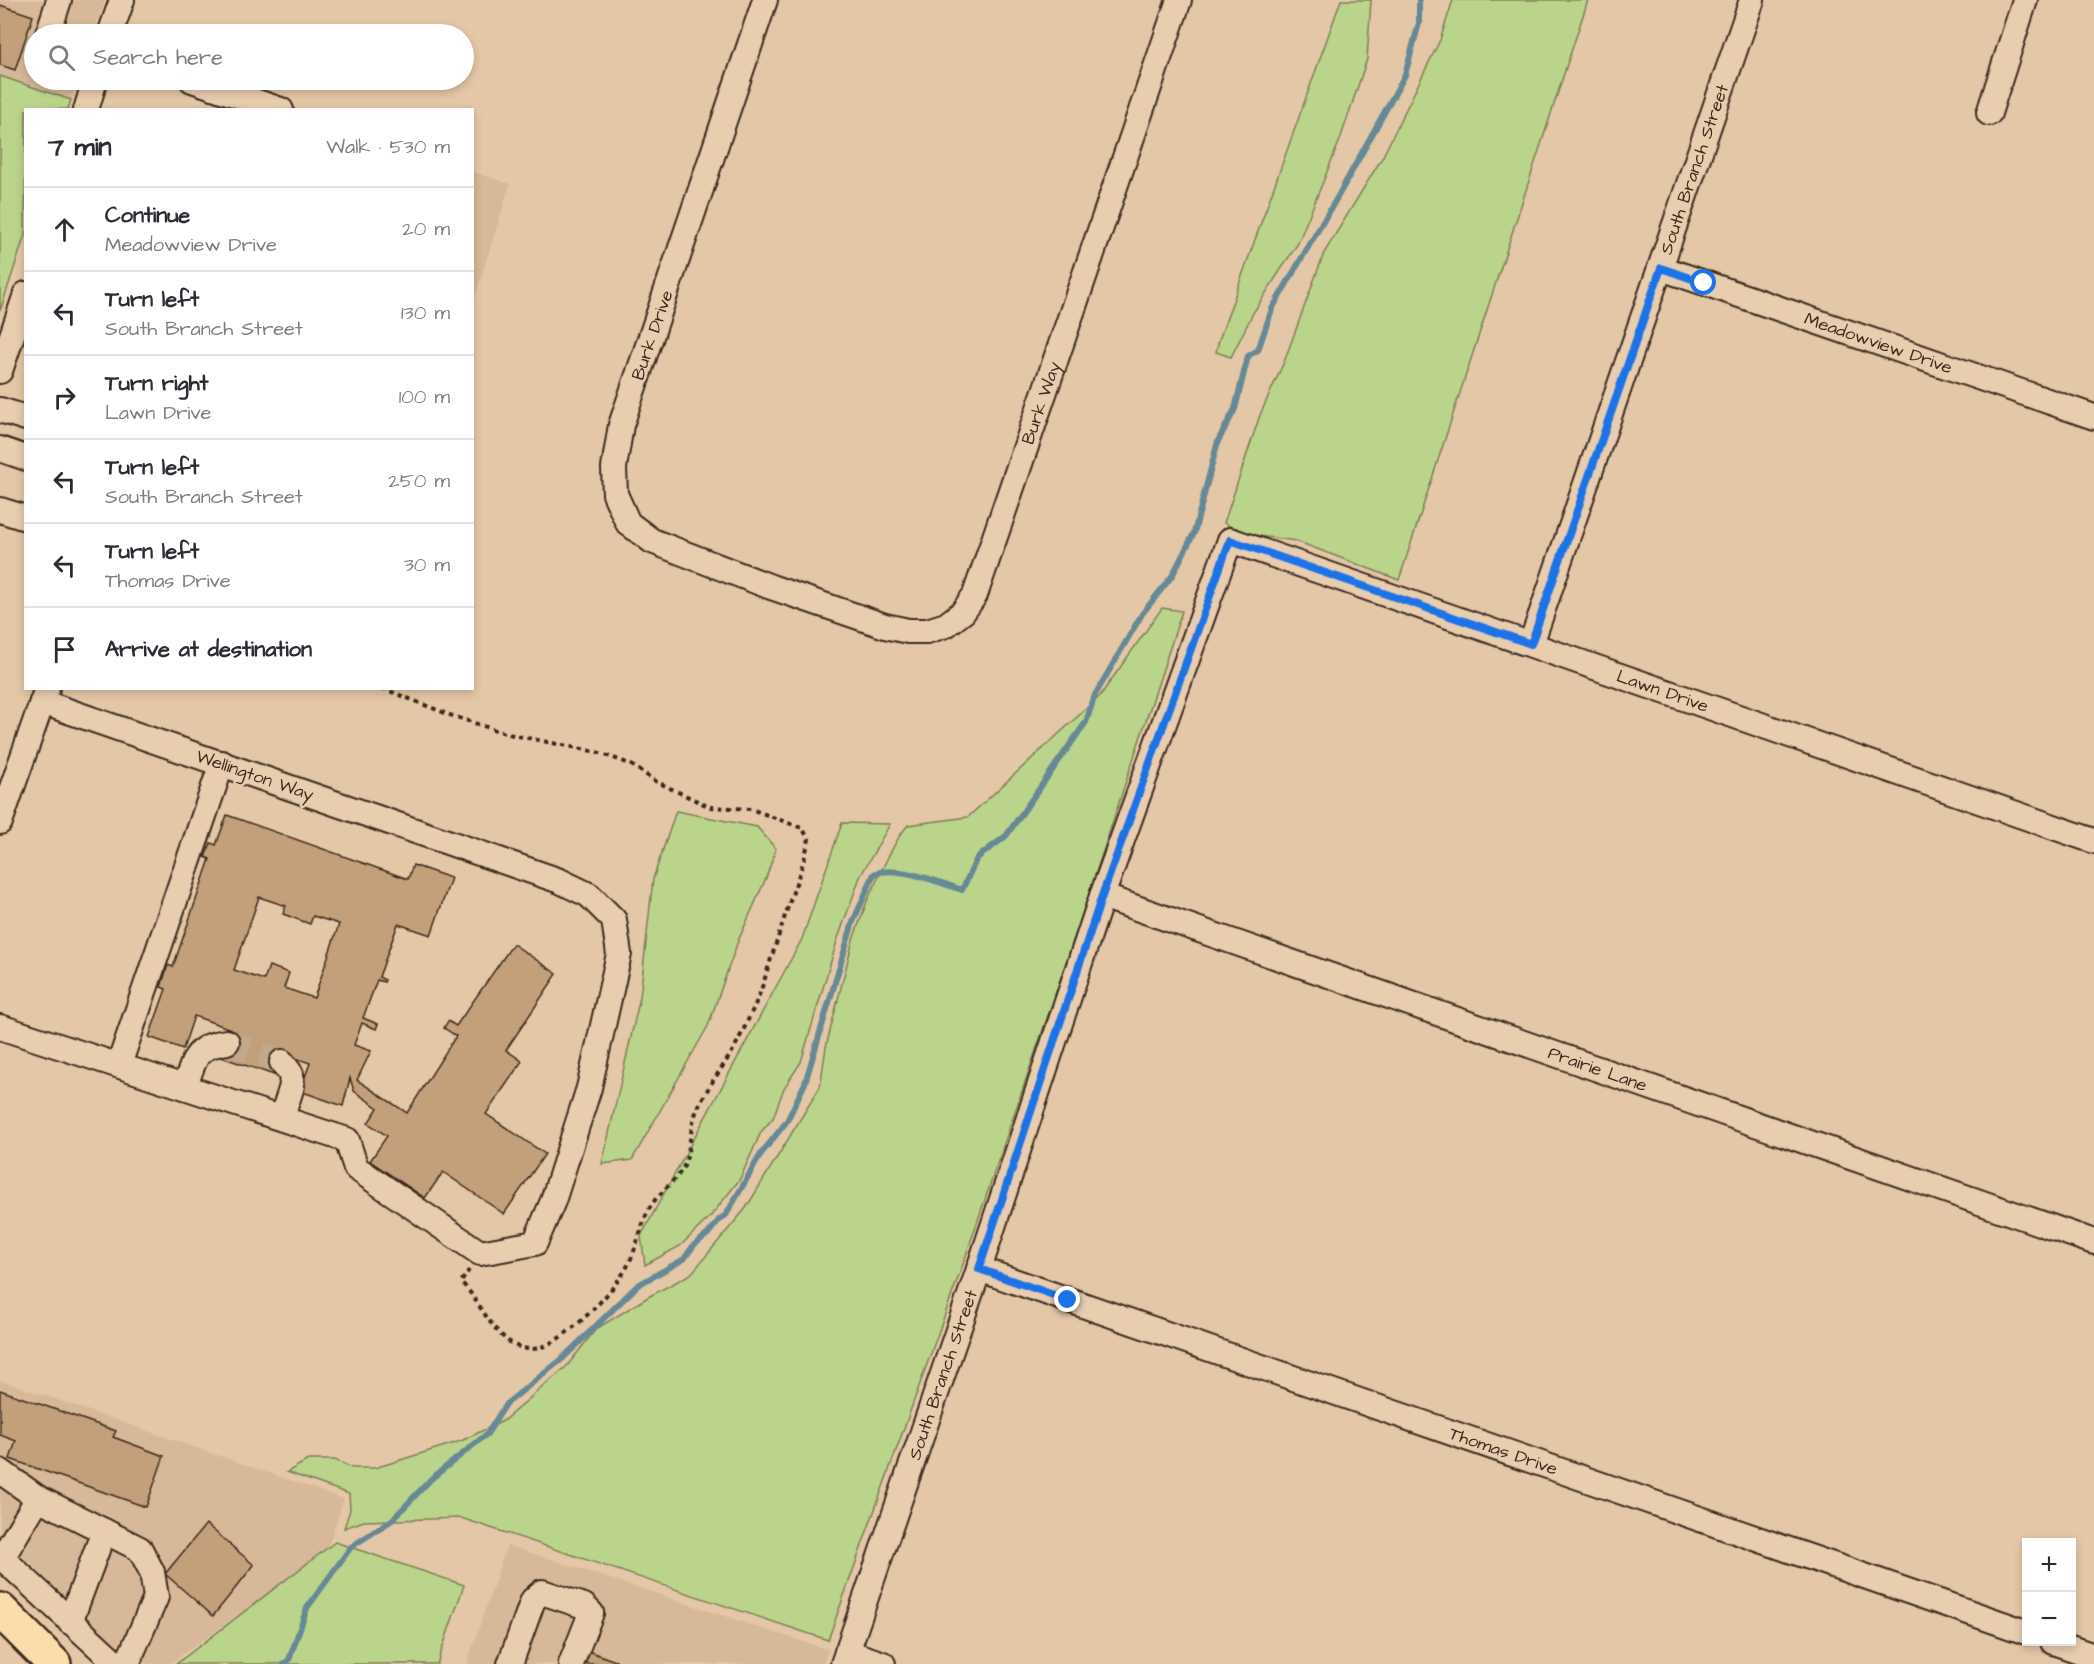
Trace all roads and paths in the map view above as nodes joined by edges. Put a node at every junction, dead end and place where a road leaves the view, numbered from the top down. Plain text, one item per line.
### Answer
1 (60, 0) edge
2 (122, 0) edge
3 (765, 0) edge
4 (1179, 0) edge
5 (1752, 0) edge
6 (2025, 0) edge
7 (52, 24) edge
8 (114, 24) edge
9 (92, 90) edge
10 (222, 90) edge
11 (87, 108) edge
12 (275, 108) edge
13 (1989, 113) dead end
14 (1661, 268) junction
15 (24, 301) edge
16 (0, 371) edge
17 (0, 410) edge
18 (24, 417) edge
19 (2094, 417) edge
20 (0, 450) edge
21 (24, 457) edge
22 (0, 510) edge
23 (24, 518) edge
24 (1230, 540) joint
25 (771, 587) joint
26 (1531, 644) junction
27 (387, 690) edge
28 (44, 695) edge
29 (222, 764) junction
30 (0, 822) edge
31 (2094, 841) edge
32 (1102, 896) junction
33 (0, 1027) edge
34 (226, 1042) tunnel mouth
35 (282, 1062) dead end
36 (119, 1065) junction
37 (185, 1086) junction
38 (282, 1117) junction
39 (2094, 1242) edge
40 (480, 1253) junction
41 (979, 1269) junction
42 (0, 1471) edge
43 (38, 1498) junction
44 (104, 1532) junction
45 (1, 1557) edge
46 (0, 1610) edge
47 (70, 1622) junction
48 (2022, 1631) edge
49 (2067, 1646) edge
50 (2094, 1656) edge
51 (845, 1658) edge
52 (54, 1664) edge
53 (117, 1664) edge
54 (128, 1664) edge
55 (510, 1664) edge
56 (571, 1664) edge
57 (883, 1664) edge

1 - 7 street
2 - 8 street
3 - 25 street, Burk Drive
4 - 25 street, Burk Way
5 - 14 street, South Branch Street
6 - 13 street
9 - 11 street
10 - 12 street
14 - 19 street, Meadowview Drive
14 - 26 street, South Branch Street
15 - 16 street
17 - 18 street
20 - 21 street
22 - 23 street
24 - 26 street, Lawn Drive
24 - 32 street, South Branch Street
26 - 31 street, Lawn Drive
27 - 40 path
28 - 29 street, Wellington Way
28 - 30 street
29 - 36 street
29 - 40 street, Wellington Way
32 - 39 street, Prairie Lane
32 - 41 street, South Branch Street
33 - 36 street
34 - 37 street
35 - 38 street
36 - 37 street
37 - 38 street
38 - 40 street
41 - 48 street, Thomas Drive
41 - 51 street, South Branch Street
42 - 43 street
43 - 44 street
43 - 45 street
44 - 47 street
44 - 54 street
45 - 47 street
46 - 52 highway
47 - 53 street
49 - 50 street
51 - 57 street
55 - 56 street

